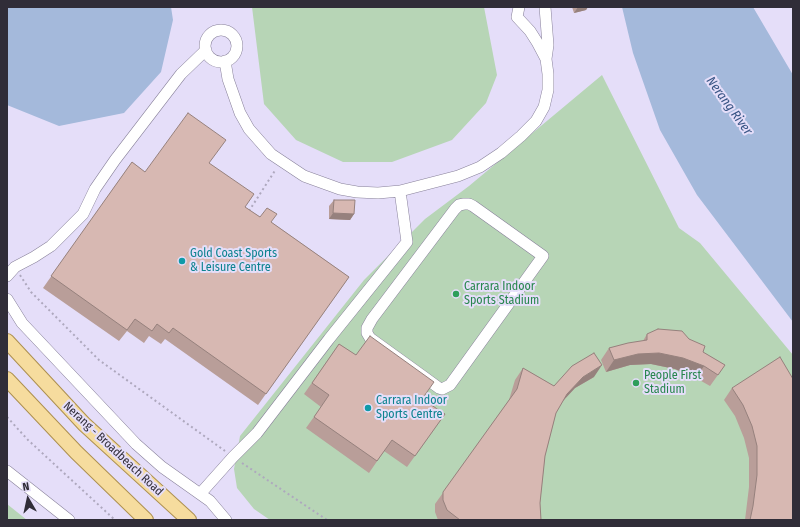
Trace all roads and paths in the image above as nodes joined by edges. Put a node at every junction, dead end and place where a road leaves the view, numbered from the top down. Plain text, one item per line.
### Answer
1 (519, 7) edge
2 (545, 7) edge
3 (206, 50) junction
4 (546, 59) junction
5 (225, 61) junction
6 (281, 160) junction
7 (400, 191) junction
8 (246, 215) edge
9 (407, 242) junction
10 (422, 254) junction
11 (15, 267) junction
12 (7, 276) edge
13 (7, 298) edge
14 (7, 341) edge
15 (7, 379) edge
16 (7, 417) edge
17 (233, 457) junction
18 (7, 470) edge
19 (200, 494) junction
20 (69, 520) edge
21 (114, 520) edge
22 (146, 520) edge
23 (189, 520) edge
24 (226, 520) edge
25 (327, 520) edge

1 - 4 street
2 - 4 street
3 - 5 street
3 - 5 street
3 - 11 street
4 - 7 street
5 - 6 street
6 - 7 street
6 - 8 path
7 - 9 street
9 - 10 street
9 - 17 street
10 - 10 street
11 - 12 street
11 - 17 path
13 - 19 street
14 - 23 main road, Nerang - Broadbeach Road
15 - 22 main road
16 - 21 path
17 - 19 street
17 - 25 path
18 - 20 street
19 - 24 street

